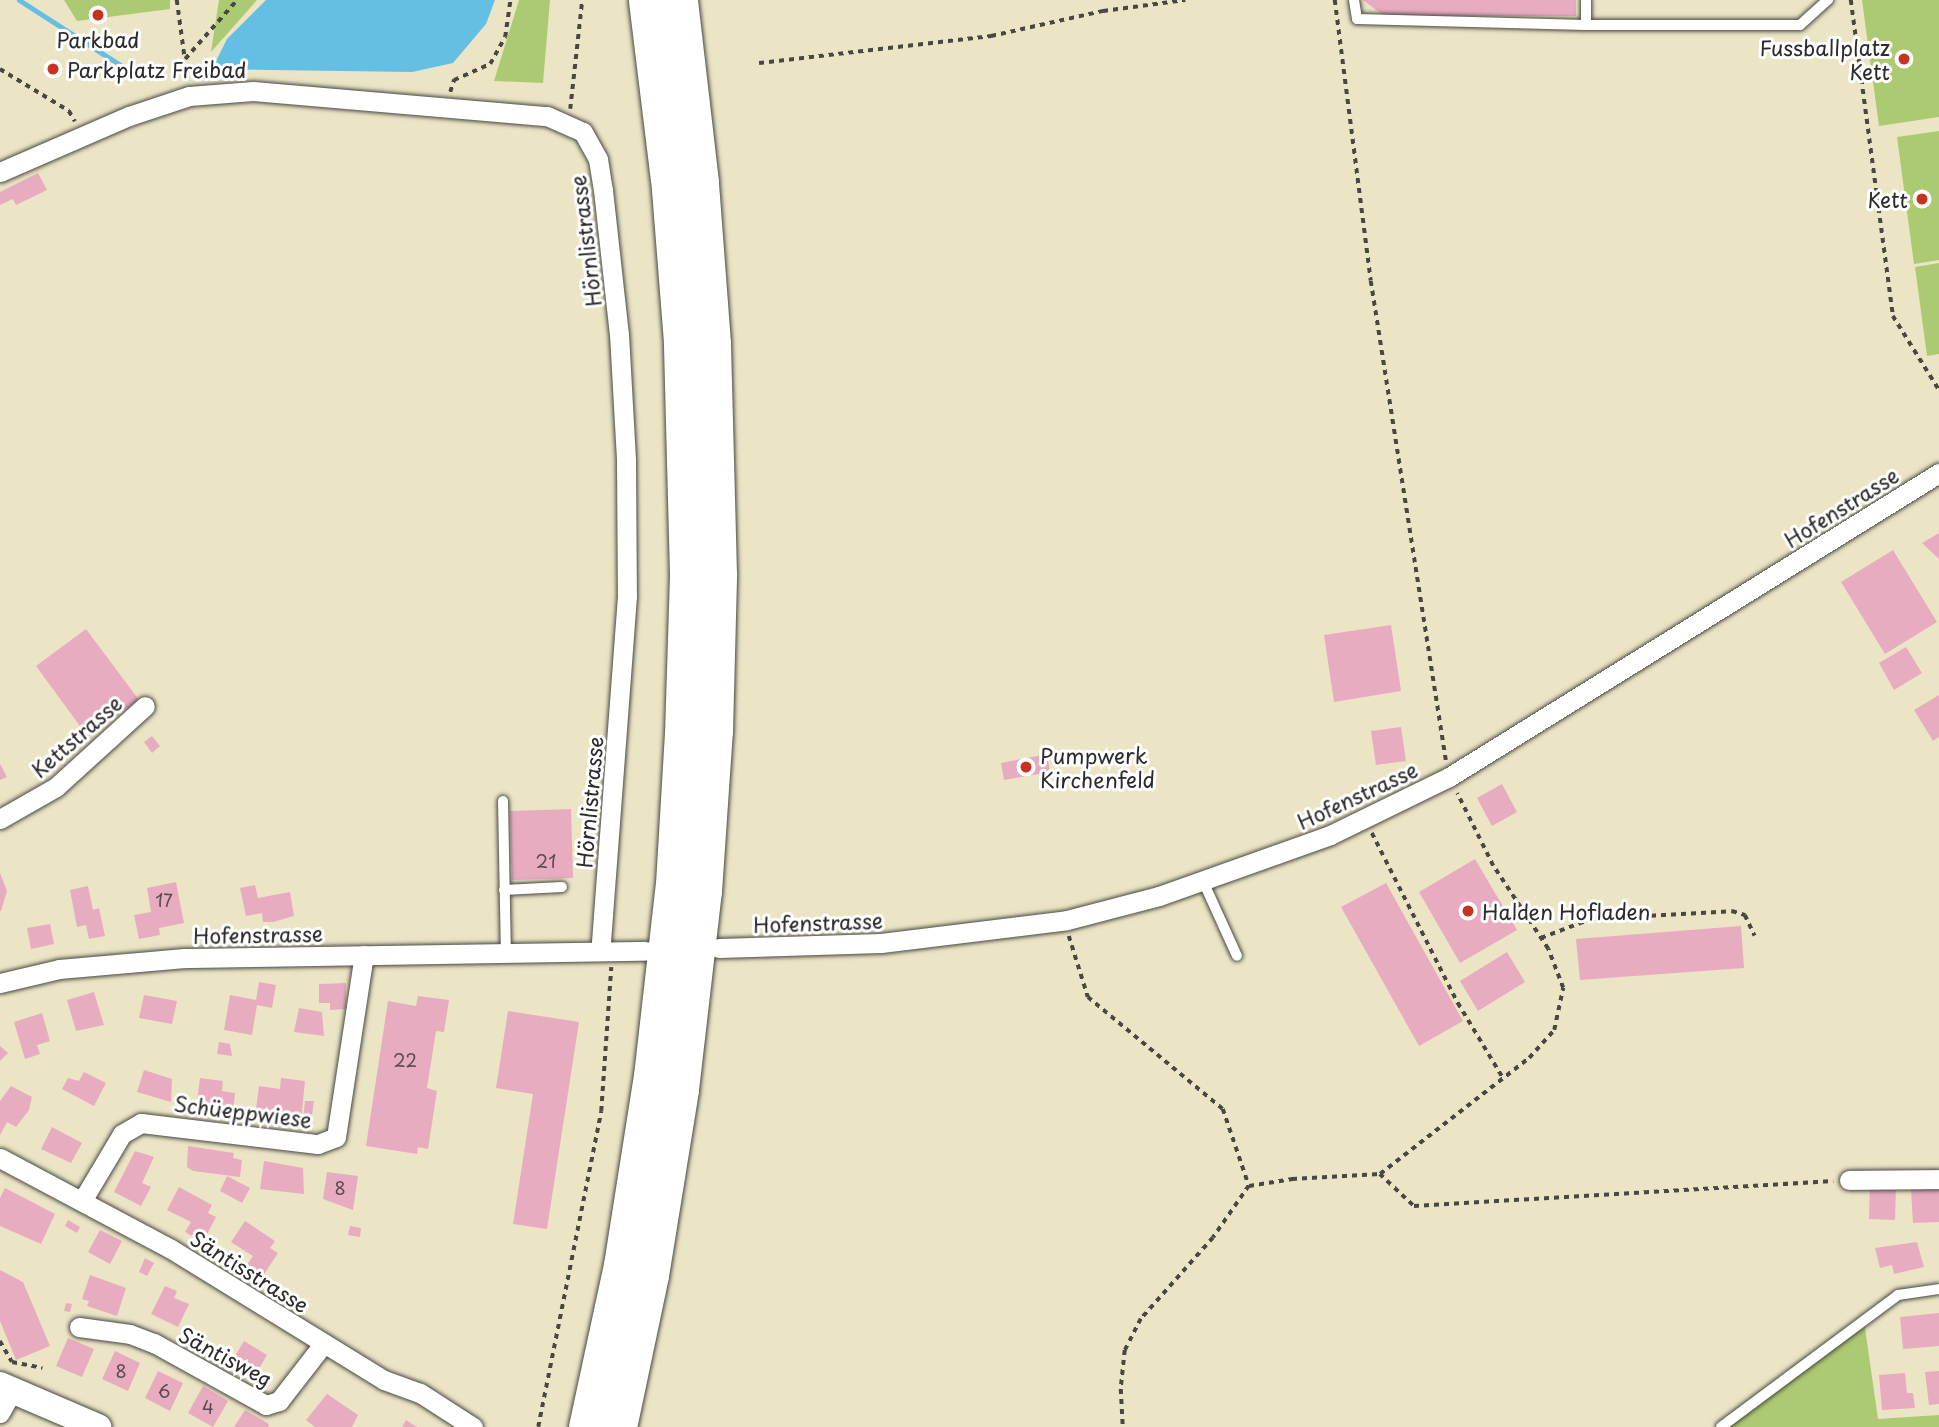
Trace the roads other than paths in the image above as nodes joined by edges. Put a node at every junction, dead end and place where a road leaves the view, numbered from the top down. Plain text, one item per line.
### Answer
1 (646, 0) edge
2 (680, 0) edge
3 (1354, 0) edge
4 (1586, 0) edge
5 (1828, 0) edge
6 (1586, 25) junction
7 (0, 172) edge
8 (1939, 473) edge
9 (145, 706) dead end
10 (503, 801) dead end
11 (0, 819) edge
12 (1203, 881) junction
13 (562, 887) dead end
14 (504, 890) junction
15 (719, 948) dead end
16 (606, 951) junction
17 (645, 951) dead end
18 (506, 952) junction
19 (364, 955) junction
20 (1237, 956) dead end
21 (0, 983) edge
22 (0, 1158) edge
23 (1939, 1179) edge
24 (1849, 1180) road end
25 (82, 1201) junction
26 (1939, 1289) edge
27 (79, 1327) dead end
28 (324, 1343) junction
29 (4, 1396) edge
30 (98, 1427) edge
31 (473, 1427) edge
32 (586, 1427) edge
33 (619, 1427) edge
34 (1721, 1427) edge

1 - 32 highway
2 - 33 highway
3 - 6 lane
4 - 6 lane
5 - 6 lane
7 - 16 street, Hörnlistrasse
8 - 12 street, Hofenstrasse
9 - 11 street, Kettstrasse
10 - 14 lane
12 - 15 street, Hofenstrasse
12 - 20 lane
13 - 14 lane
14 - 18 lane
16 - 17 street, Hofenstrasse
16 - 18 street, Hofenstrasse
18 - 19 street, Hofenstrasse
19 - 21 street, Hofenstrasse
19 - 25 street, Schüeppwiese
22 - 25 street, Säntisstrasse
23 - 24 street
25 - 28 street, Säntisstrasse
26 - 34 lane
27 - 28 street, Säntisweg
28 - 31 street, Säntisstrasse
29 - 30 main road

